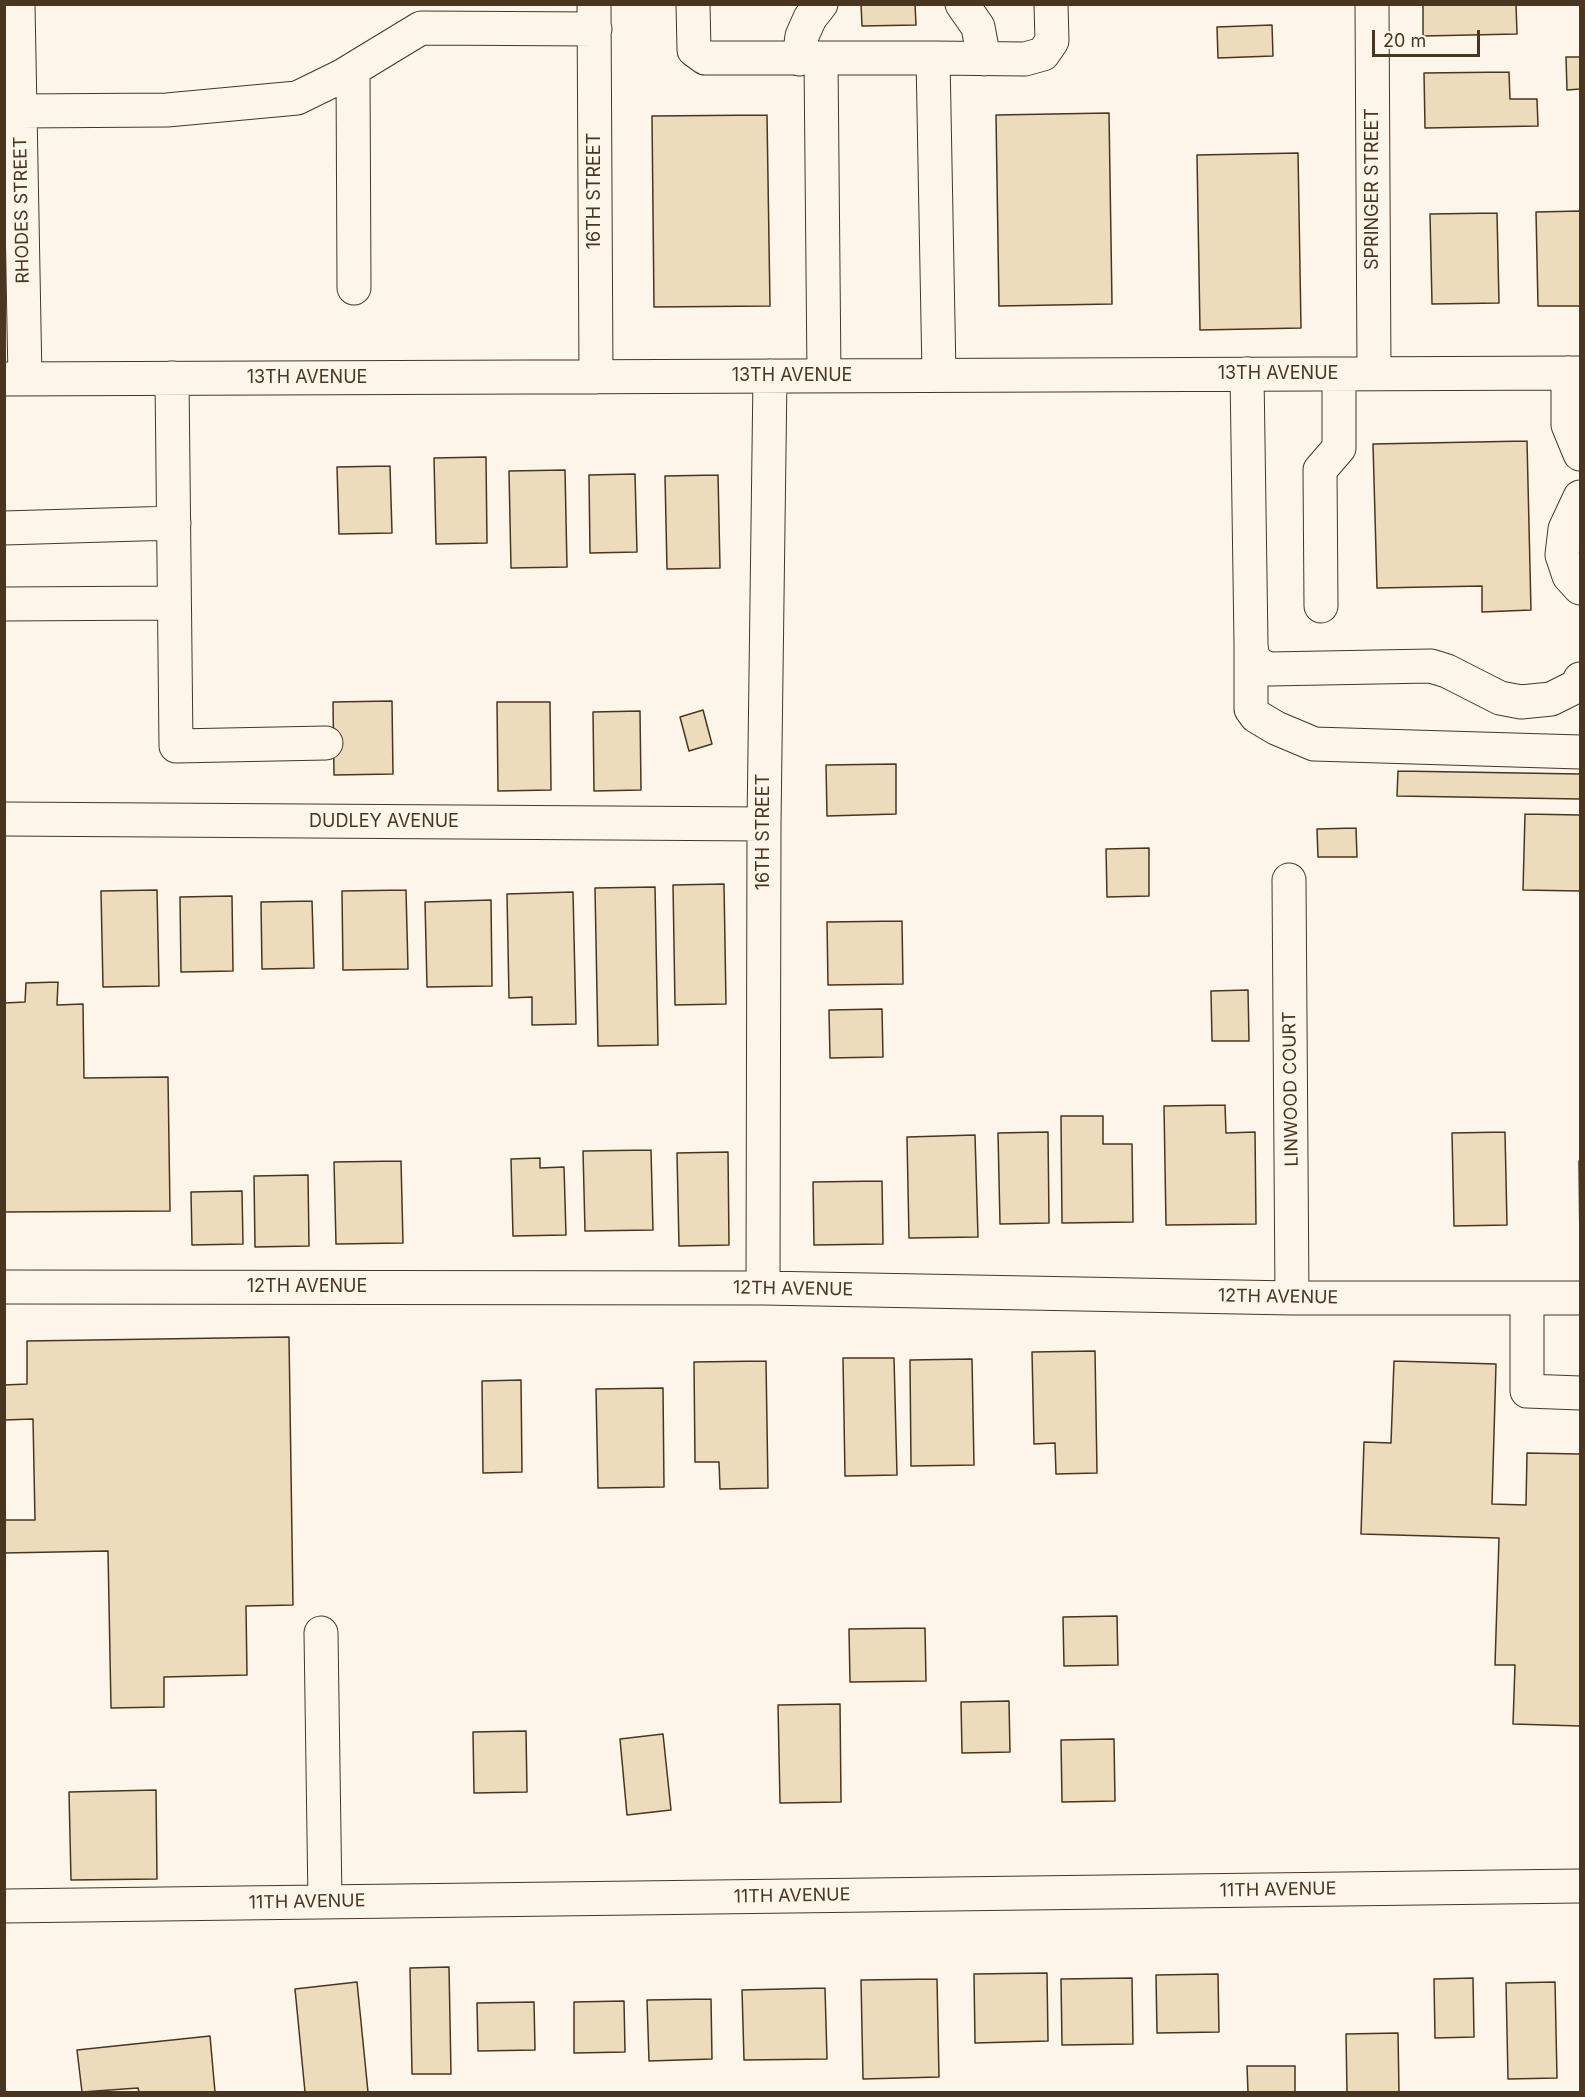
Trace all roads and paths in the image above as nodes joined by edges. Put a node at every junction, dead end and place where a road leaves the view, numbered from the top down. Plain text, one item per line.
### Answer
1 (18, 4) edge
2 (693, 4) edge
3 (821, 4) edge
4 (962, 4) edge
5 (1052, 4) edge
6 (1372, 4) edge
7 (594, 17) edge
8 (933, 58) junction
9 (810, 59) junction
10 (984, 59) junction
11 (353, 70) junction
12 (20, 111) junction
13 (354, 288) dead end
14 (1574, 373) edge
15 (1247, 374) junction
16 (1339, 374) junction
17 (1374, 374) junction
18 (939, 375) junction
19 (770, 376) junction
20 (824, 376) junction
21 (596, 377) junction
22 (172, 378) junction
23 (15, 379) edge
24 (1581, 454) edge
25 (1581, 497) edge
26 (174, 524) junction
27 (4, 528) edge
28 (1581, 588) edge
29 (174, 603) junction
30 (4, 604) edge
31 (1321, 606) dead end
32 (1251, 644) junction
33 (1581, 679) edge
34 (326, 743) dead end
35 (1581, 752) edge
36 (4, 819) edge
37 (764, 824) junction
38 (1289, 880) dead end
39 (4, 1287) edge
40 (763, 1288) junction
41 (1292, 1298) junction
42 (1527, 1298) junction
43 (1581, 1298) edge
44 (1581, 1393) edge
45 (321, 1633) dead end
46 (1581, 1886) edge
47 (325, 1902) junction
48 (4, 1906) edge

1 - 12 street, RHODES STREET
2 - 9 street
3 - 9 street
4 - 10 street
5 - 10 street
6 - 17 street, SPRINGER STREET
7 - 11 street
7 - 21 street, 16TH STREET
8 - 9 street
8 - 10 street
8 - 18 street
9 - 20 street
11 - 12 street
11 - 13 street
12 - 23 street, RHODES STREET
14 - 17 street, 13TH AVENUE
14 - 24 street
15 - 16 street, 13TH AVENUE
15 - 18 street, 13TH AVENUE
15 - 32 street
16 - 17 street, 13TH AVENUE
16 - 31 street
18 - 20 street, 13TH AVENUE
19 - 20 street, 13TH AVENUE
19 - 21 street, 13TH AVENUE
19 - 37 street, 16TH STREET
21 - 22 street, 13TH AVENUE
22 - 23 street, 13TH AVENUE
22 - 26 street
25 - 28 street
26 - 27 street
26 - 29 street
29 - 30 street
29 - 34 street
32 - 33 street
32 - 35 street
36 - 37 street, DUDLEY AVENUE
37 - 40 street, 16TH STREET
38 - 41 street, LINWOOD COURT
39 - 40 street, 12TH AVENUE
40 - 41 street, 12TH AVENUE
41 - 42 street, 12TH AVENUE
42 - 43 street, 12TH AVENUE
42 - 44 street
45 - 47 street
46 - 47 street, 11TH AVENUE
47 - 48 street, 11TH AVENUE

